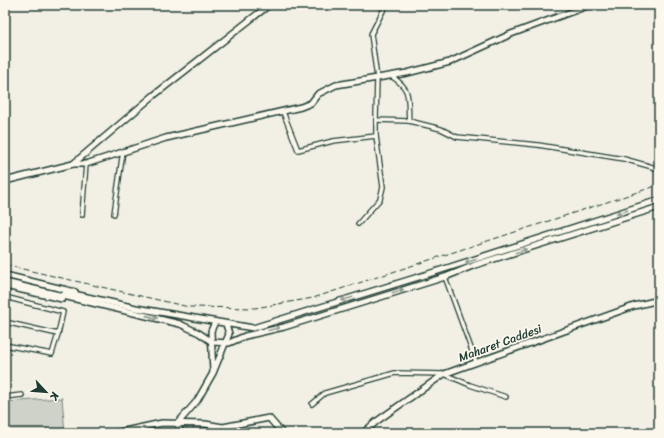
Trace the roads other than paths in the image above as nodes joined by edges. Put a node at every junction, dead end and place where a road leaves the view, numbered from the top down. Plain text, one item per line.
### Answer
1 (269, 5) edge
2 (386, 5) edge
3 (590, 5) edge
4 (390, 75) junction
5 (378, 78) junction
6 (283, 112) junction
7 (376, 120) junction
8 (410, 121) junction
9 (376, 136) junction
10 (123, 151) junction
11 (73, 164) junction
12 (86, 164) junction
13 (656, 168) dead end
14 (5, 181) edge
15 (659, 200) edge
16 (659, 207) edge
17 (114, 214) dead end
18 (82, 215) dead end
19 (358, 224) dead end
20 (5, 275) edge
21 (445, 277) junction
22 (5, 280) edge
23 (5, 286) edge
24 (5, 297) edge
25 (85, 299) junction
26 (659, 300) edge
27 (5, 322) edge
28 (215, 322) junction
29 (226, 324) junction
30 (58, 334) junction
31 (212, 342) junction
32 (227, 343) junction
33 (5, 345) edge
34 (476, 362) junction
35 (213, 374) junction
36 (444, 374) junction
37 (22, 395) dead end
38 (5, 397) edge
39 (506, 397) dead end
40 (312, 404) dead end
41 (178, 424) junction
42 (223, 427) junction
43 (115, 433) edge
44 (183, 433) edge
45 (230, 433) edge
46 (282, 433) edge
47 (363, 433) edge

1 - 11 street
2 - 5 street
3 - 4 street
4 - 5 street
4 - 8 street
5 - 6 street
5 - 7 street
6 - 9 street
6 - 10 street
7 - 8 street
7 - 9 street
8 - 13 street
9 - 19 street
10 - 12 street
10 - 17 street
11 - 12 street
11 - 14 street
12 - 18 street
15 -> 29 street
21 -> 16 street
20 - 25 street
32 -> 21 street
21 - 34 street
22 - 25 street
23 - 25 street
24 - 30 street
25 - 28 street
25 -> 31 street
26 - 34 street, Maharet Caddesi
27 - 30 street
28 - 29 street
28 - 31 street
29 - 32 street
30 - 33 street
31 - 32 street
31 - 35 street
32 - 35 street
34 - 36 street, Maharet Caddesi
35 - 41 street
36 - 39 street
36 - 40 street
36 - 47 street, Maharet Caddesi
37 - 38 street
41 - 42 street
41 - 43 street
41 - 44 street
42 - 45 street
42 - 46 street

